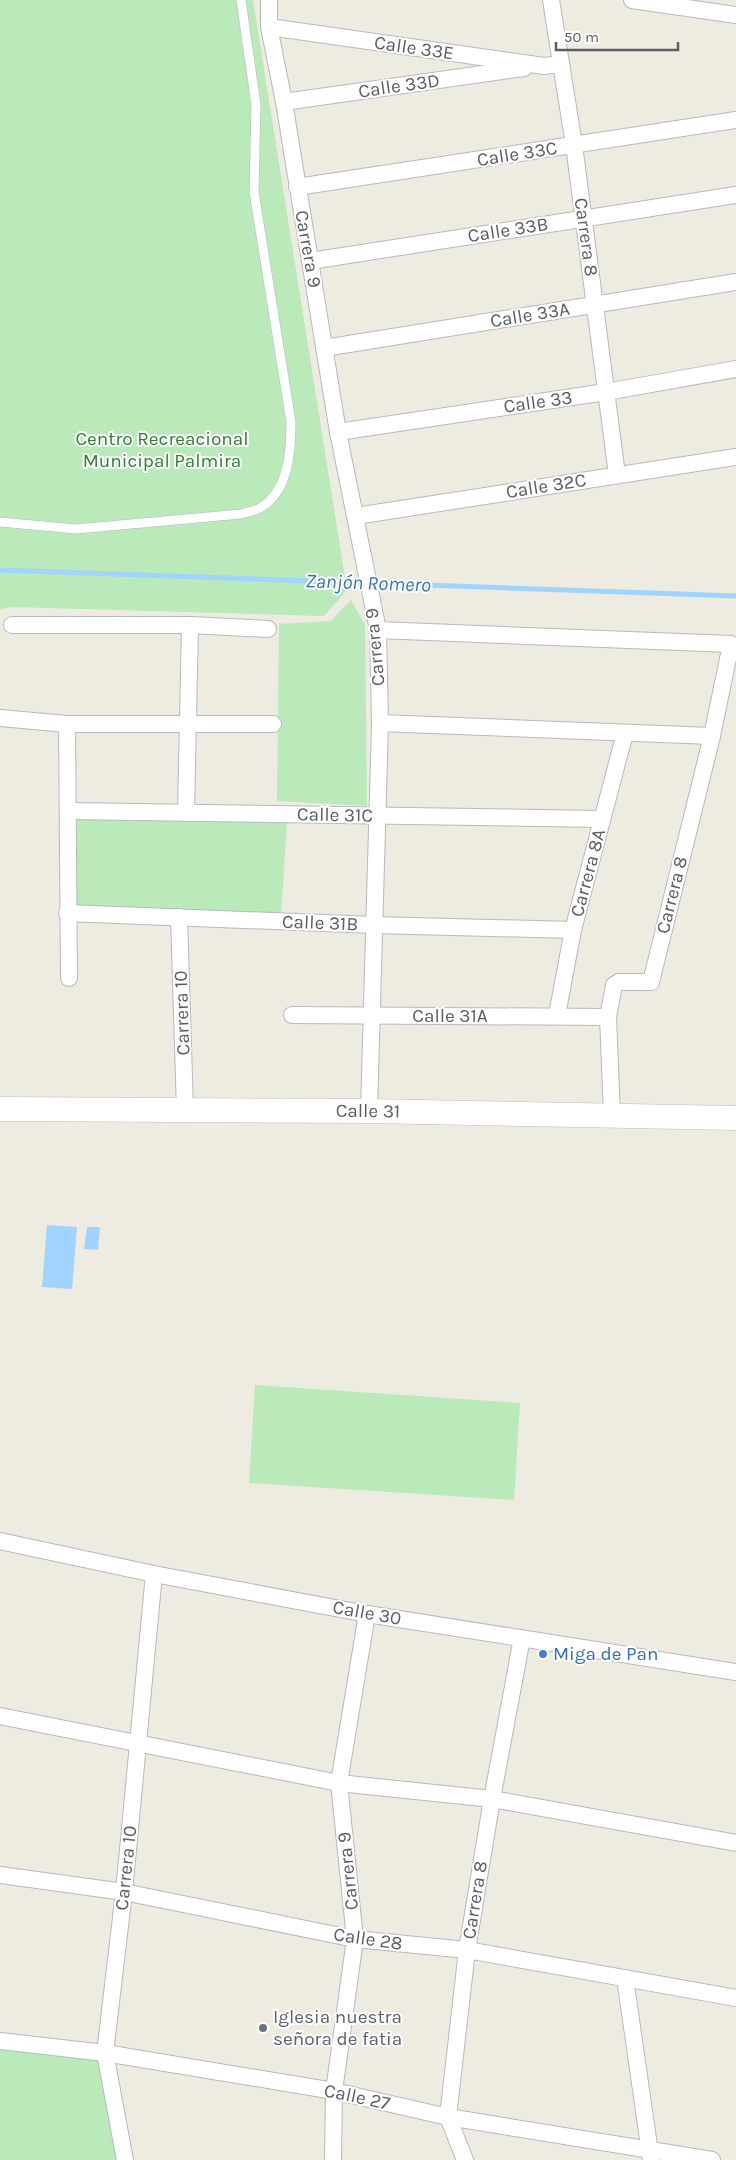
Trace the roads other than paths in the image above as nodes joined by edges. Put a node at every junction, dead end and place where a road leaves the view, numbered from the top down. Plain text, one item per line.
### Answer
1 (241, 0) edge
2 (269, 0) edge
3 (551, 0) edge
4 (632, 0) edge
5 (736, 15) edge
6 (269, 28) junction
7 (552, 65) junction
8 (284, 102) junction
9 (736, 120) edge
10 (574, 145) junction
11 (298, 188) junction
12 (736, 195) edge
13 (584, 218) junction
14 (310, 261) junction
15 (736, 282) edge
16 (595, 305) junction
17 (324, 348) junction
18 (736, 368) edge
19 (606, 392) junction
20 (338, 432) junction
21 (736, 457) edge
22 (617, 474) junction
23 (356, 516) junction
24 (0, 522) edge
25 (12, 625) dead end
26 (190, 625) junction
27 (268, 628) dead end
28 (378, 630) junction
29 (0, 718) edge
30 (380, 723) junction
31 (67, 724) junction
32 (188, 724) junction
33 (273, 724) dead end
34 (625, 733) junction
35 (712, 736) junction
36 (68, 811) junction
37 (186, 813) junction
38 (377, 815) junction
39 (602, 819) junction
40 (68, 913) junction
41 (179, 917) junction
42 (374, 925) junction
43 (573, 930) junction
44 (69, 978) dead end
45 (292, 1015) dead end
46 (558, 1015) junction
47 (371, 1016) junction
48 (608, 1017) junction
49 (0, 1109) edge
50 (185, 1110) junction
51 (369, 1111) junction
52 (612, 1115) junction
53 (736, 1118) edge
54 (0, 1541) edge
55 (154, 1574) junction
56 (366, 1614) junction
57 (522, 1638) junction
58 (736, 1672) edge
59 (0, 1716) edge
60 (137, 1742) junction
61 (339, 1782) junction
62 (492, 1799) junction
63 (736, 1843) edge
64 (0, 1875) edge
65 (124, 1892) junction
66 (356, 1939) junction
67 (467, 1950) junction
68 (625, 1978) junction
69 (736, 1998) edge
70 (0, 2042) edge
71 (105, 2053) junction
72 (334, 2092) junction
73 (448, 2117) junction
74 (650, 2155) edge
75 (125, 2160) edge
76 (333, 2160) edge
77 (465, 2160) edge
78 (712, 2160) edge

1 - 24 lane
2 - 6 street, Carrera 9
3 - 7 street, Carrera 8
4 - 5 street
6 - 7 street, Calle 33E
6 - 8 street, Carrera 9
7 - 8 street, Calle 33D
7 - 10 street, Carrera 8
8 - 11 street, Carrera 9
9 - 10 street, Calle 33C
10 - 11 street, Calle 33C
10 - 13 street, Carrera 8
11 - 14 street, Carrera 9
12 - 13 street, Calle 33B
13 - 14 street, Calle 33B
13 - 16 street, Carrera 8
14 - 17 street, Carrera 9
15 - 16 street, Calle 33A
16 - 17 street, Calle 33A
16 - 19 street, Carrera 8
17 - 20 street, Carrera 9
18 - 19 street, Calle 33
19 - 20 street, Calle 33
19 - 22 street, Carrera 8
20 - 23 street, Carrera 9
21 - 22 street, Calle 32C
22 - 23 street, Calle 32C
23 - 28 street, Carrera 9
25 - 26 street
26 - 27 street
26 - 32 street
28 - 30 street, Carrera 9
28 - 35 street, Carrera 8
29 - 31 street
30 - 34 street
30 - 38 street, Carrera 9
31 - 32 street
31 - 36 street
32 - 33 street
32 - 37 street
34 - 35 street
34 - 39 street, Carrera 8A
35 - 48 street, Carrera 8
36 - 37 street, Calle 31C
36 - 40 street
37 - 38 street, Calle 31C
38 - 39 street, Calle 31C
38 - 42 street, Carrera 9
39 - 43 street, Carrera 8A
40 - 41 street, Calle 31B
40 - 44 street
41 - 42 street, Calle 31B
41 - 50 street, Carrera 10
42 - 43 street, Calle 31B
42 - 47 street, Carrera 9
43 - 46 street, Carrera 8A
45 - 47 street, Calle 31A
46 - 47 street, Calle 31A
46 - 48 street, Calle 31A
47 - 51 street, Carrera 9
48 - 52 street, Carrera 8
49 - 50 main road, Calle 31
50 - 51 main road, Calle 31
51 - 52 main road, Calle 31
52 - 53 main road, Calle 31
54 - 55 street, Calle 30
55 - 56 street, Calle 30
55 - 60 street, Carrera 10
56 - 57 street, Calle 30
56 - 61 street, Carrera 9
57 - 58 street, Calle 30
57 - 62 street, Carrera 8
59 - 60 street
60 - 61 street
60 - 65 street, Carrera 10
61 - 62 street
61 - 66 street, Carrera 9
62 - 63 street
62 - 67 street, Carrera 8
64 - 65 street, Calle 28
65 - 66 street, Calle 28
65 - 71 street, Carrera 10
66 - 67 street, Calle 28
66 - 72 street, Carrera 9
67 - 68 street, Calle 28
67 - 73 street, Carrera 8
68 - 69 street, Calle 28
68 - 74 street
70 - 71 street, Calle 27
71 - 72 street, Calle 27
71 - 75 street, Carrera 10
72 - 73 street, Calle 27
72 - 76 street, Carrera 9
73 - 74 street, Calle 27
73 - 77 street, Carrera 8
74 - 78 street, Calle 27

